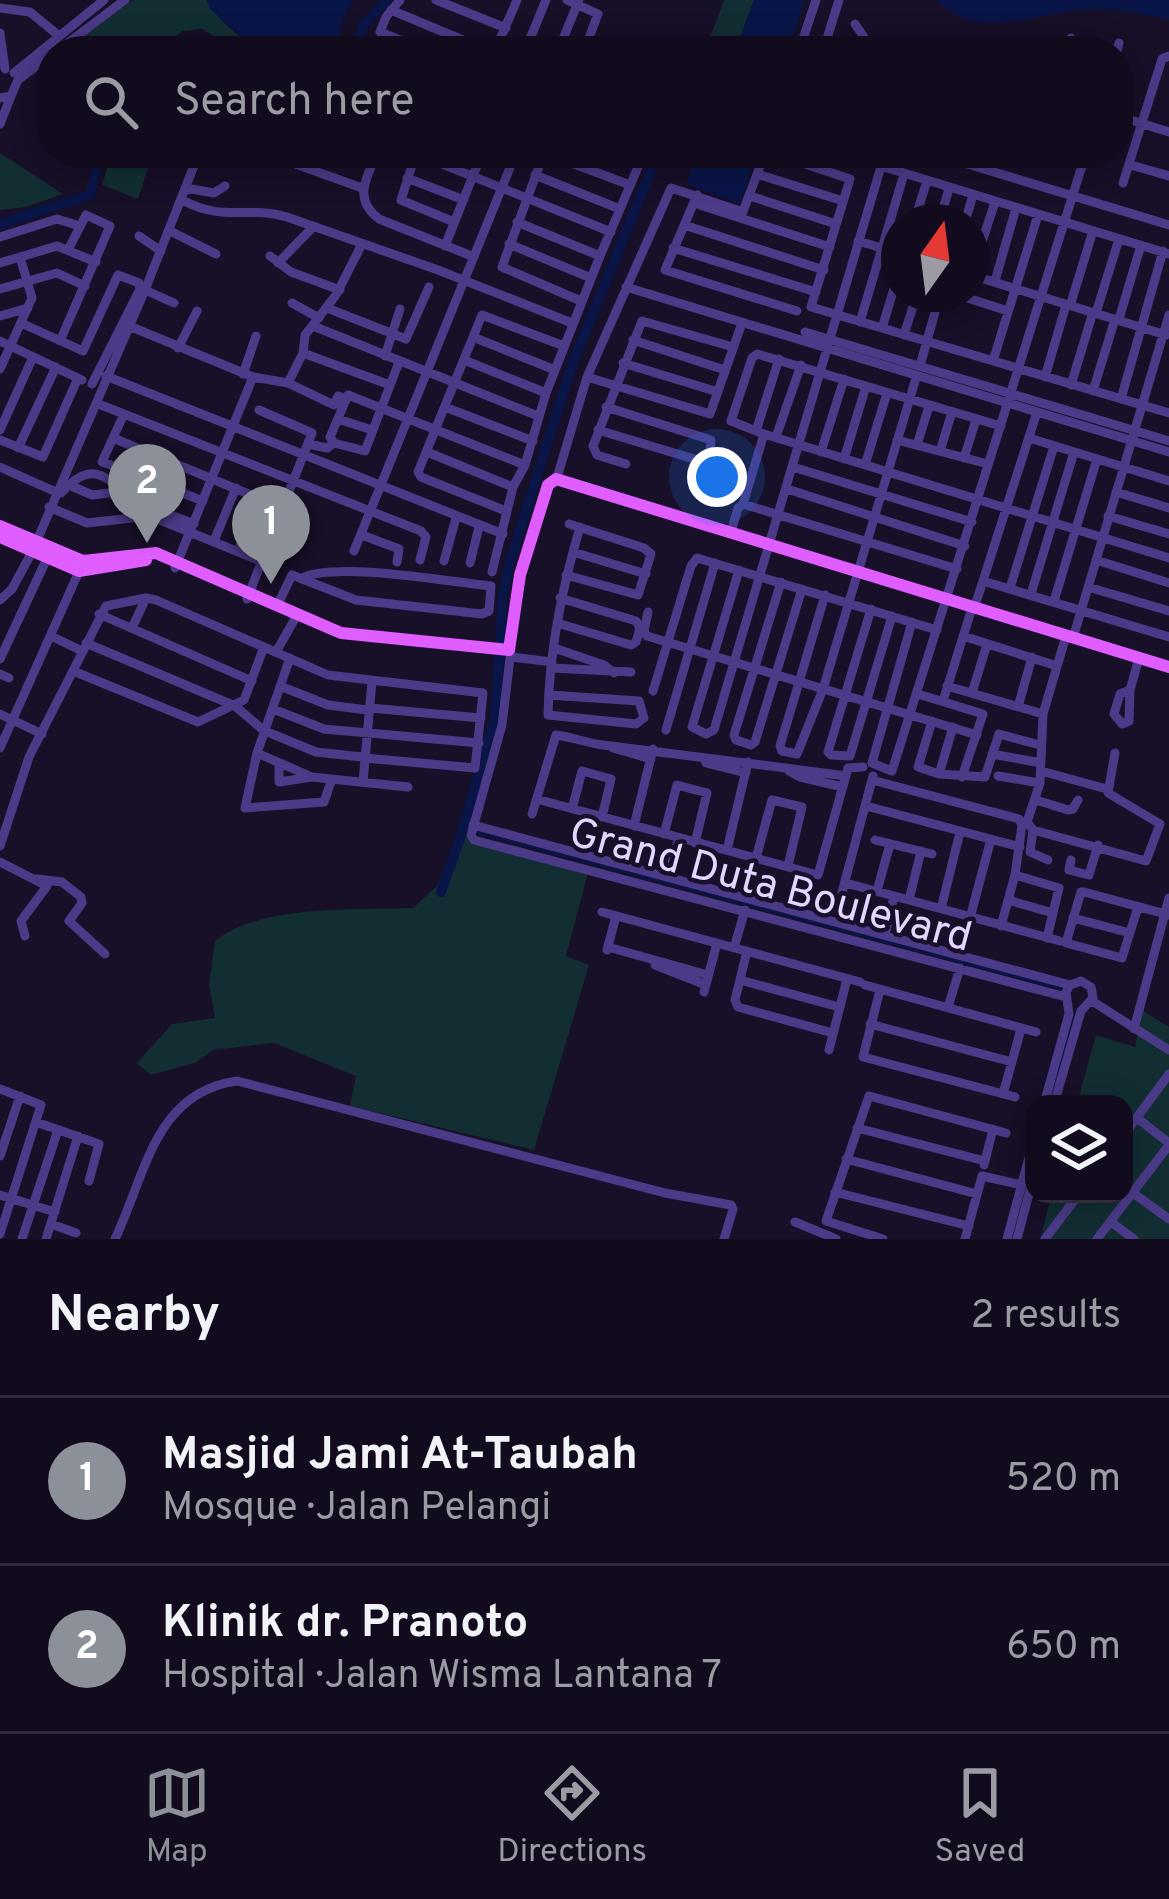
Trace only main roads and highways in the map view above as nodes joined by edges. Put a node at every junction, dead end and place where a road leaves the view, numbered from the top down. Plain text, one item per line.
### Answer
1 (556, 483) junction
2 (0, 526) edge
3 (0, 537) edge
4 (770, 546) junction
5 (34, 547) junction
6 (1169, 667) edge

1 - 4 main road
1 - 4 main road
1 - 5 main road
2 - 5 main road
3 - 5 main road
4 - 6 main road

